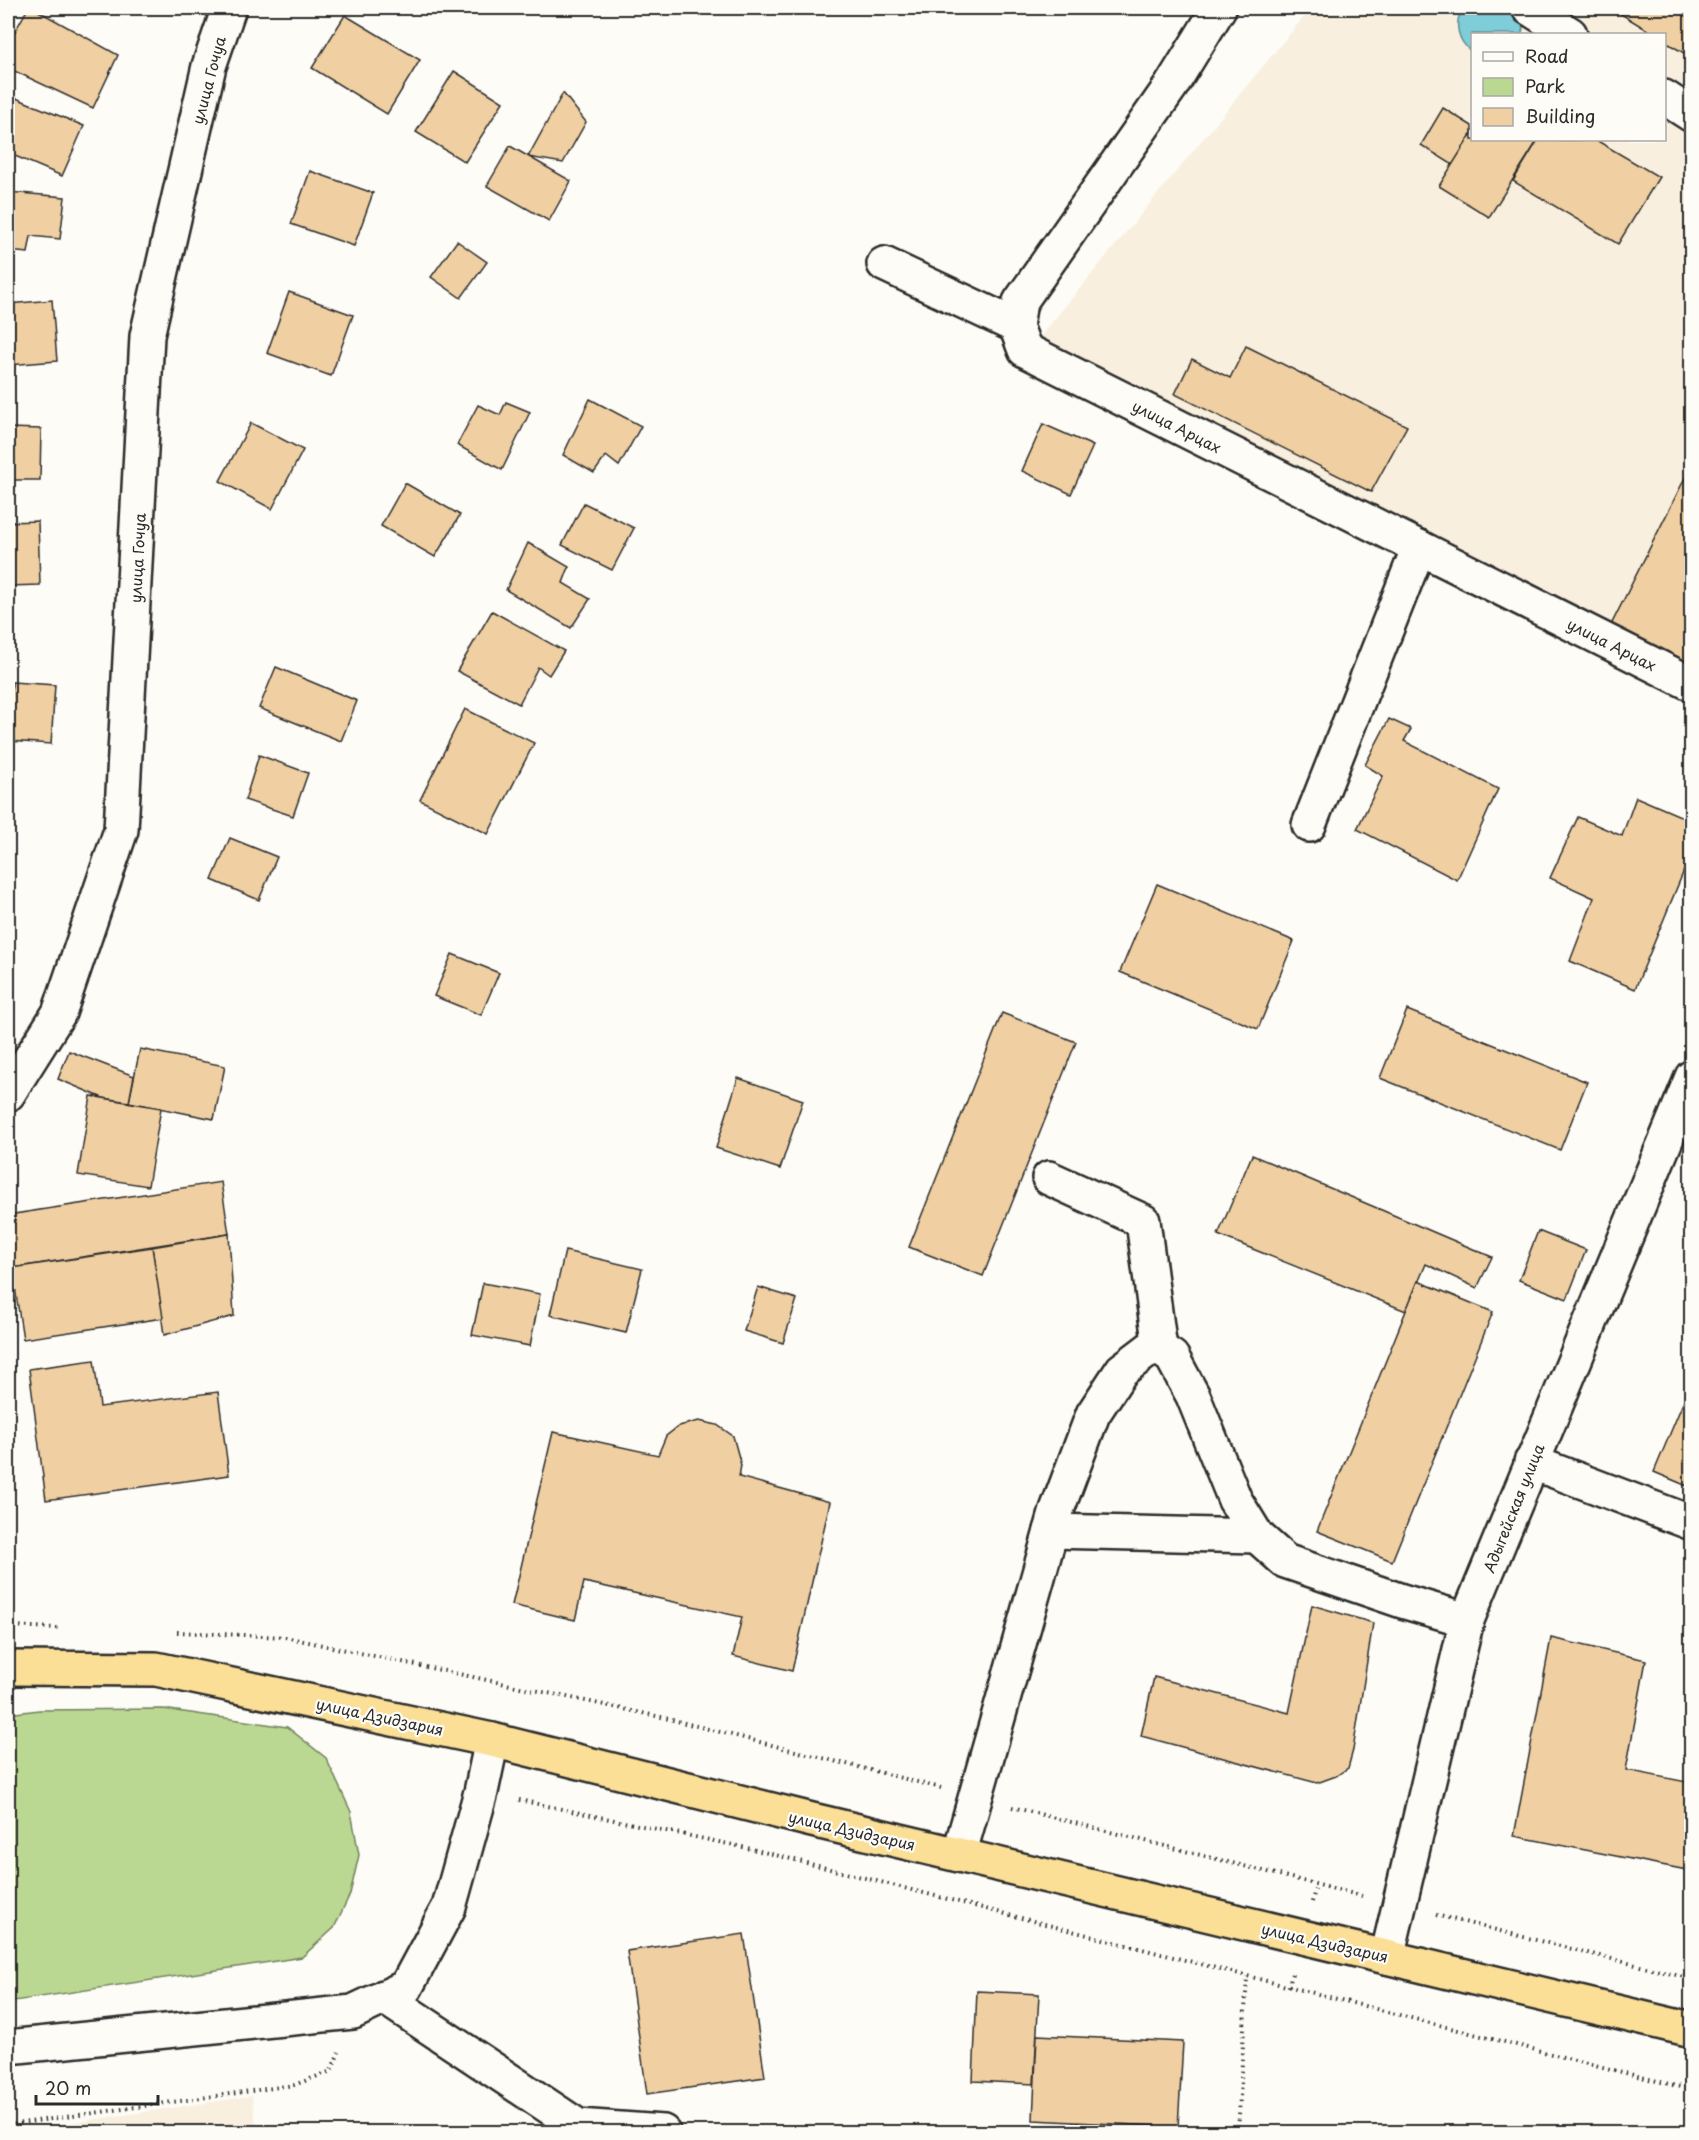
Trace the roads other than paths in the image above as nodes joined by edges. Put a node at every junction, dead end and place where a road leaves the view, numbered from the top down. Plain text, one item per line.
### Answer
1 (229, 8) edge
2 (1219, 8) edge
3 (1529, 8) edge
4 (1568, 33) edge
5 (1666, 98) edge
6 (1692, 115) edge
7 (884, 264) dead end
8 (1016, 326) junction
9 (1419, 547) junction
10 (1692, 684) edge
11 (1309, 825) dead end
12 (1692, 1077) edge
13 (8, 1094) edge
14 (1049, 1178) dead end
15 (1160, 1349) junction
16 (1531, 1462) junction
17 (1692, 1522) edge
18 (1051, 1532) junction
19 (1257, 1536) junction
20 (1467, 1620) junction
21 (8, 1668) edge
22 (492, 1740) junction
23 (959, 1855) junction
24 (1387, 1957) junction
25 (384, 1997) junction
26 (1692, 2030) edge
27 (8, 2047) edge
28 (663, 2133) edge

1 - 13 street, улица Гочуа
2 - 8 street
3 - 4 street
5 - 6 street
7 - 8 street
8 - 9 street, улица Арцах
9 - 10 street, улица Арцах
9 - 11 street
12 - 16 street, Адыгейская улица
14 - 15 street
15 - 18 street
15 - 19 street
16 - 17 street
16 - 20 street, Адыгейская улица
18 - 19 street
18 - 23 street
19 - 20 street
20 - 24 street, Адыгейская улица
21 - 22 highway, улица Дзидзария
22 - 23 highway, улица Дзидзария
22 - 25 street
23 - 24 highway, улица Дзидзария
24 - 26 highway, улица Дзидзария
25 - 27 street
25 - 28 street

